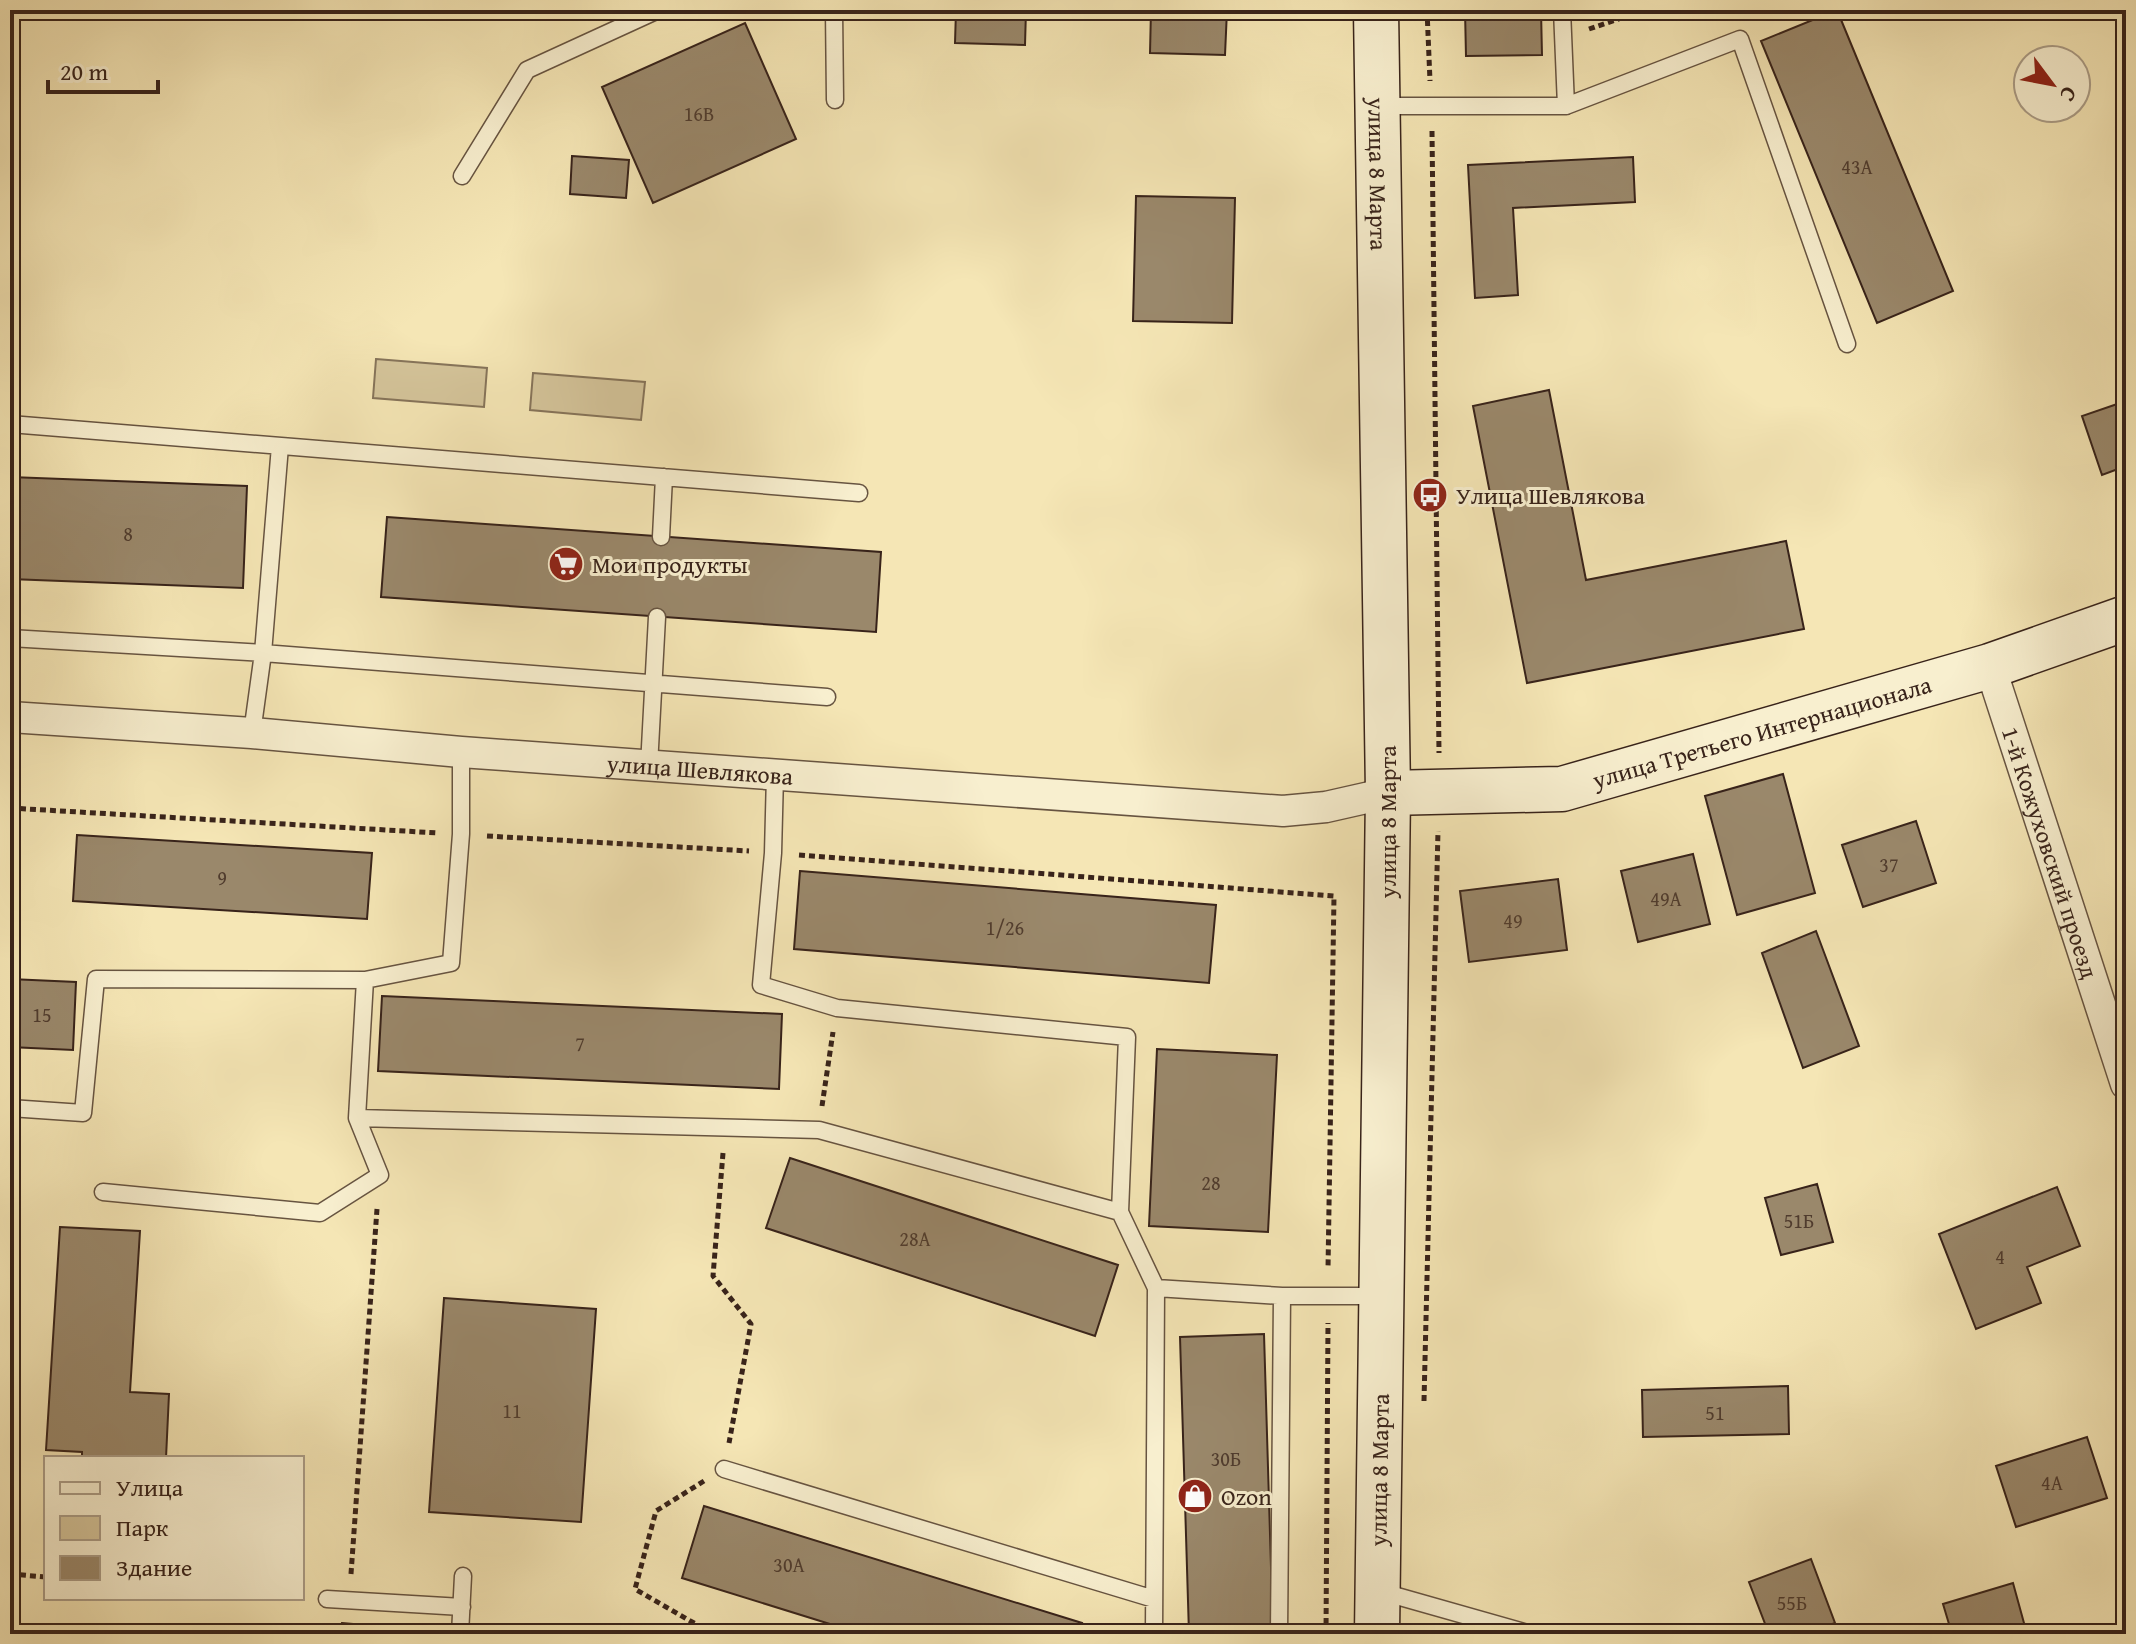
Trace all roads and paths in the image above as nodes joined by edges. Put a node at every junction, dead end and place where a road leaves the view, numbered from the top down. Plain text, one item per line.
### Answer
1 (658, 10) edge
2 (834, 10) edge
3 (1376, 10) edge
4 (1427, 10) edge
5 (1562, 10) edge
6 (1645, 10) edge
7 (1563, 38) junction
8 (835, 100) dead end
9 (1378, 106) junction
10 (1431, 106) junction
11 (1566, 106) junction
12 (462, 176) dead end
13 (1847, 344) dead end
14 (10, 424) edge
15 (280, 446) junction
16 (664, 477) junction
17 (859, 493) dead end
18 (661, 537) dead end
19 (657, 617) dead end
20 (2126, 618) edge
21 (10, 638) edge
22 (263, 653) junction
23 (1990, 666) junction
24 (655, 684) junction
25 (827, 697) dead end
26 (10, 717) edge
27 (252, 733) junction
28 (461, 752) junction
29 (649, 766) junction
30 (775, 775) junction
31 (1439, 792) junction
32 (1388, 793) junction
33 (10, 808) edge
34 (461, 834) junction
35 (773, 853) junction
36 (365, 980) junction
37 (837, 1008) junction
38 (2126, 1084) edge
39 (10, 1108) edge
40 (357, 1118) junction
41 (725, 1127) junction
42 (819, 1130) junction
43 (380, 1175) junction
44 (103, 1192) dead end
45 (1120, 1212) junction
46 (1156, 1288) junction
47 (1282, 1296) junction
48 (1328, 1296) junction
49 (1381, 1296) junction
50 (1424, 1412) dead end
51 (724, 1469) junction
52 (10, 1574) edge
53 (463, 1576) dead end
54 (44, 1577) edge
55 (1377, 1590) junction
56 (349, 1598) junction
57 (327, 1599) dead end
58 (1154, 1599) junction
59 (462, 1607) junction
60 (460, 1634) edge
61 (713, 1634) edge
62 (1154, 1634) edge
63 (1279, 1634) edge
64 (1326, 1634) edge
65 (1377, 1634) edge
66 (1531, 1634) edge

1 - 12 lane
2 - 8 lane
3 - 9 street, улица 8 Марта
4 - 10 path
5 - 7 lane
6 - 7 path
7 - 11 lane
9 - 10 lane
9 - 32 street, улица 8 Марта
10 - 11 lane
10 - 31 path
11 - 13 lane
14 - 15 lane
15 - 16 lane
15 - 22 lane
16 - 17 lane
16 - 18 lane
19 - 24 lane
20 - 23 street, улица Третьего Интернационала
21 - 22 lane
22 - 24 lane
22 - 27 lane
23 - 31 street, улица Третьего Интернационала
23 - 38 street, 1-й Кожуховский проезд
24 - 25 lane
24 - 29 lane
26 - 27 street, улица Шевлякова
27 - 28 street, улица Шевлякова
28 - 29 street, улица Шевлякова
28 - 34 lane
29 - 30 street, улица Шевлякова
30 - 32 street, улица Шевлякова
30 - 35 lane
31 - 32 street, улица Третьего Интернационала
31 - 50 path
32 - 49 street, улица 8 Марта
33 - 34 path
34 - 35 path
34 - 36 lane
35 - 37 lane
35 - 48 path
36 - 39 lane
36 - 40 lane
37 - 42 path
37 - 45 lane
40 - 41 lane
40 - 43 lane
41 - 42 lane
41 - 51 path
42 - 45 lane
43 - 44 lane
43 - 56 path
45 - 46 lane
46 - 47 lane
46 - 58 lane
47 - 48 lane
47 - 63 lane
48 - 49 lane
48 - 64 path
49 - 55 street, улица 8 Марта
51 - 58 lane
51 - 61 path
52 - 54 path
53 - 59 lane
55 - 65 street, улица 8 Марта
55 - 66 lane
56 - 57 lane
56 - 59 lane
58 - 62 lane
59 - 60 lane

